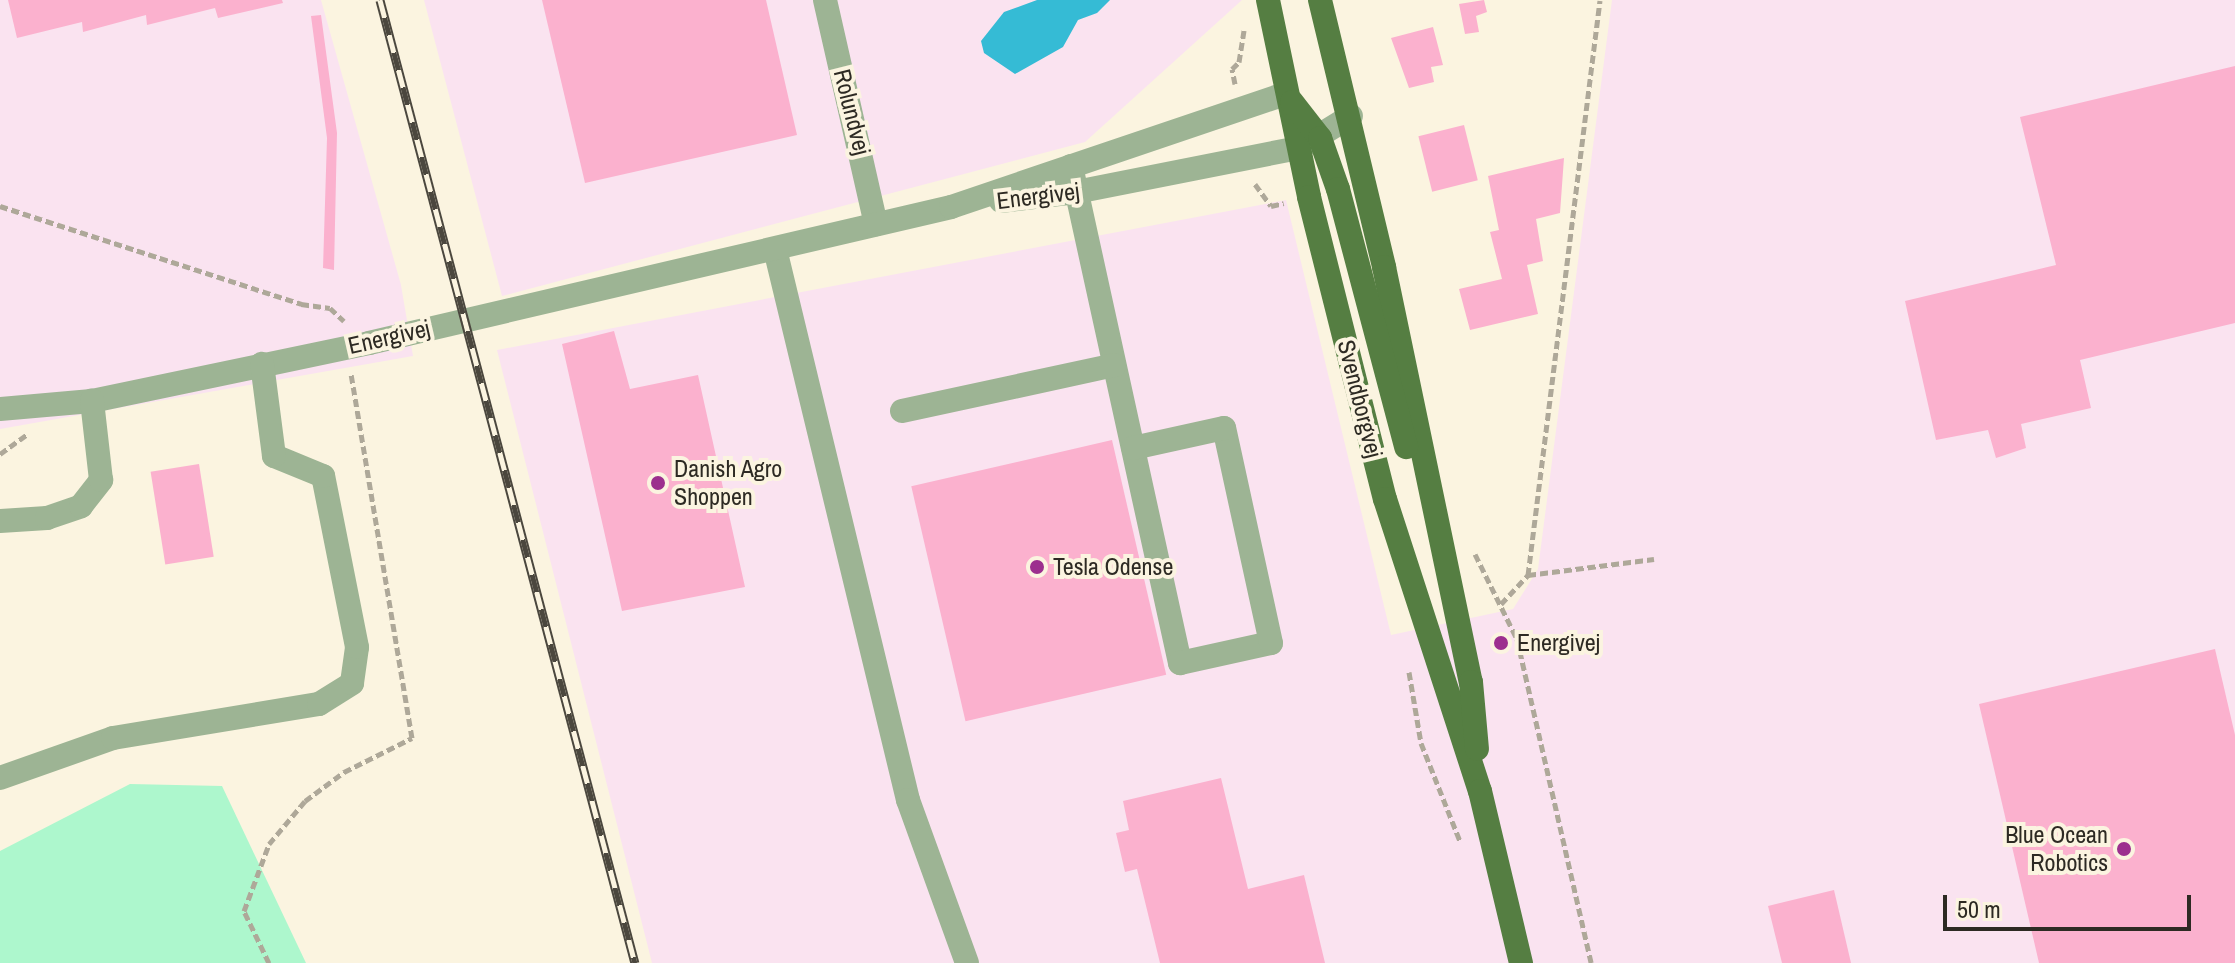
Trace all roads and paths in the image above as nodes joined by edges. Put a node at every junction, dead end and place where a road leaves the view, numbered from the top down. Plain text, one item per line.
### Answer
1 (825, 0) edge
2 (1268, 0) edge
3 (1320, 0) edge
4 (1600, 0) edge
5 (1285, 94) junction
6 (1351, 116) junction
7 (1310, 143) junction
8 (1071, 166) junction
9 (1076, 192) junction
10 (0, 206) edge
11 (951, 207) junction
12 (876, 224) junction
13 (775, 249) junction
14 (357, 345) junction
15 (262, 364) junction
16 (1114, 365) junction
17 (92, 401) junction
18 (0, 409) edge
19 (902, 411) dead end
20 (1133, 448) junction
21 (0, 521) edge
22 (1654, 559) dead end
23 (1528, 575) junction
24 (1447, 586) junction
25 (0, 778) edge
26 (1480, 791) junction
27 (269, 963) edge
28 (967, 963) edge
29 (1521, 963) edge
30 (1591, 963) edge

1 - 12 street, Rolundvej
2 - 5 main road, Svendborgvej
3 - 6 main road, Svendborgvej
4 - 23 path
5 - 7 main road, Svendborgvej
5 - 8 street, Energivej
6 - 7 street, Energivej
6 - 24 main road, Svendborgvej
7 - 9 street, Energivej
7 - 24 main road
7 - 26 main road, Svendborgvej
8 - 9 street
8 - 11 street, Energivej
9 - 11 street, Energivej
9 - 16 street
10 - 14 path
11 - 12 street, Energivej
12 - 13 street, Energivej
13 - 14 street, Energivej
13 - 28 street
14 - 15 street, Energivej
14 - 27 path
15 - 17 street, Energivej
15 - 25 street
16 - 19 street
16 - 20 street
17 - 18 street, Energivej
17 - 21 street
20 - 20 street
22 - 23 path
23 - 30 path
24 - 26 main road, Svendborgvej
26 - 29 main road, Svendborgvej

